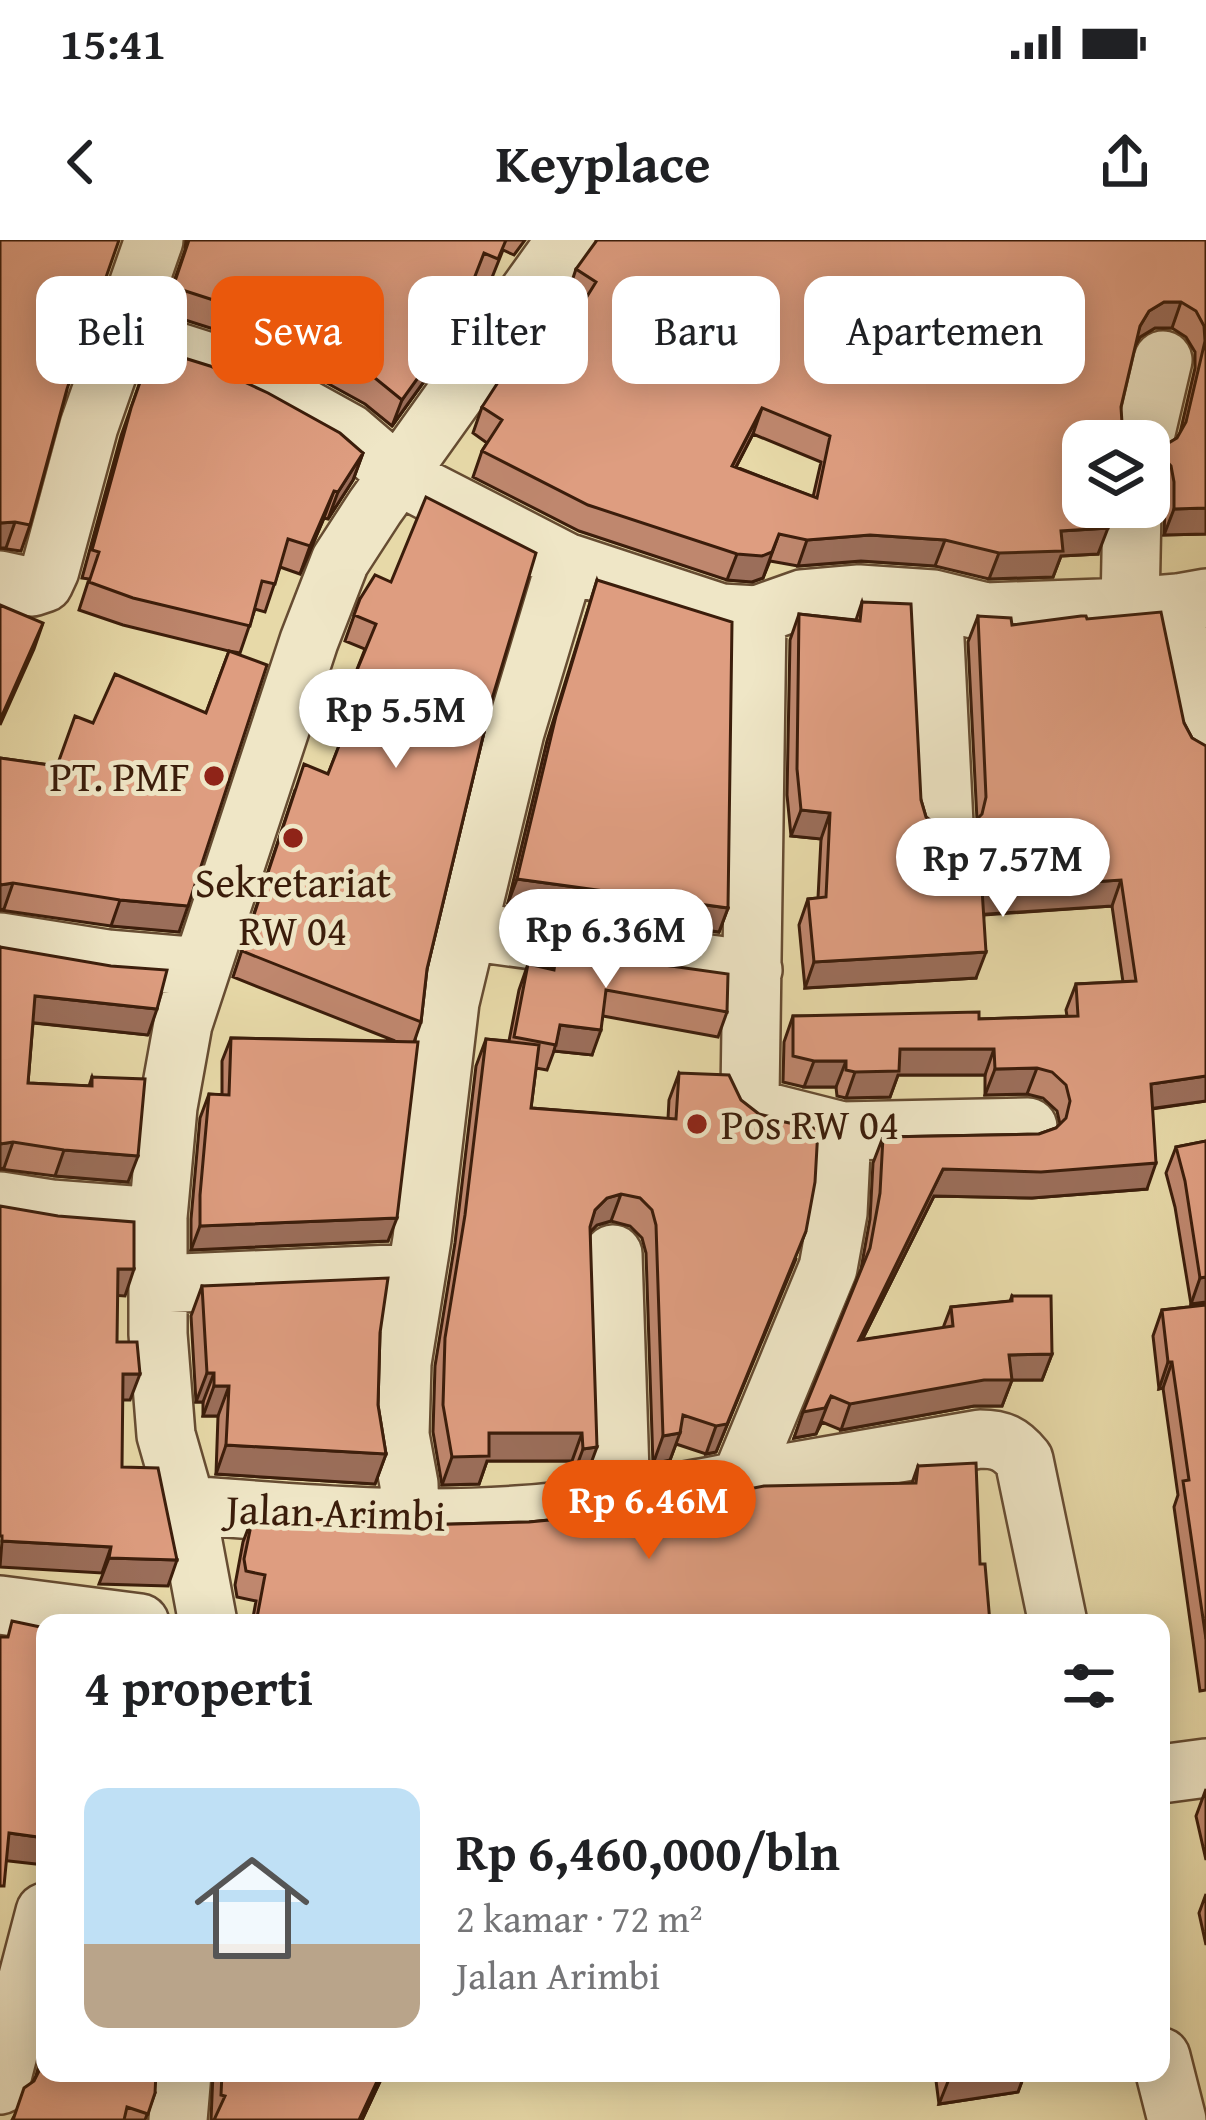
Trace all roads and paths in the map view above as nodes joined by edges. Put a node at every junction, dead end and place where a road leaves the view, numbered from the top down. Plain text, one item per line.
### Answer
1 (154, 240) edge
2 (566, 240) edge
3 (142, 276) edge
4 (187, 355) edge
5 (1163, 360) dead end
6 (104, 384) edge
7 (1149, 420) edge
8 (399, 476) junction
9 (1141, 528) edge
10 (566, 562) junction
11 (0, 580) edge
12 (933, 599) junction
13 (1171, 602) edge
14 (758, 615) junction
15 (1206, 741) edge
16 (944, 824) edge
17 (467, 932) junction
18 (0, 942) edge
19 (201, 968) junction
20 (753, 970) junction
21 (1028, 1126) dead end
22 (842, 1131) junction
23 (0, 1201) edge
24 (158, 1217) junction
25 (613, 1253) dead end
26 (416, 1273) junction
27 (158, 1284) junction
28 (740, 1481) junction
29 (186, 1505) junction
30 (621, 1505) junction
31 (410, 1518) junction
32 (0, 1605) edge
33 (70, 1614) edge
34 (206, 1614) edge
35 (1056, 1614) edge
36 (1206, 1768) edge
37 (1170, 1773) edge
38 (36, 1980) edge
39 (181, 2082) edge
40 (1167, 2082) edge
41 (0, 2087) edge
42 (34, 2120) edge
43 (178, 2120) edge
44 (1177, 2120) edge

1 - 3 street
2 - 8 street
4 - 8 street
5 - 7 street
6 - 11 street
8 - 10 street
8 - 19 street
9 - 13 street
10 - 14 street
10 - 17 street
12 - 13 street
12 - 14 street
12 - 16 street
13 - 15 street
14 - 20 street
17 - 20 street
17 - 26 street
18 - 19 street
19 - 24 street
20 - 22 street
21 - 22 street
22 - 28 street
23 - 24 street
24 - 27 street
25 - 30 street
26 - 27 street
26 - 31 street
27 - 29 street
28 - 30 street, Jalan Arimbi
28 - 35 street, Jalan Arimbi
29 - 31 street, Jalan Arimbi
29 - 34 street
30 - 31 street, Jalan Arimbi
32 - 33 street
36 - 37 street
38 - 41 street
39 - 43 street
40 - 44 street
41 - 42 street

